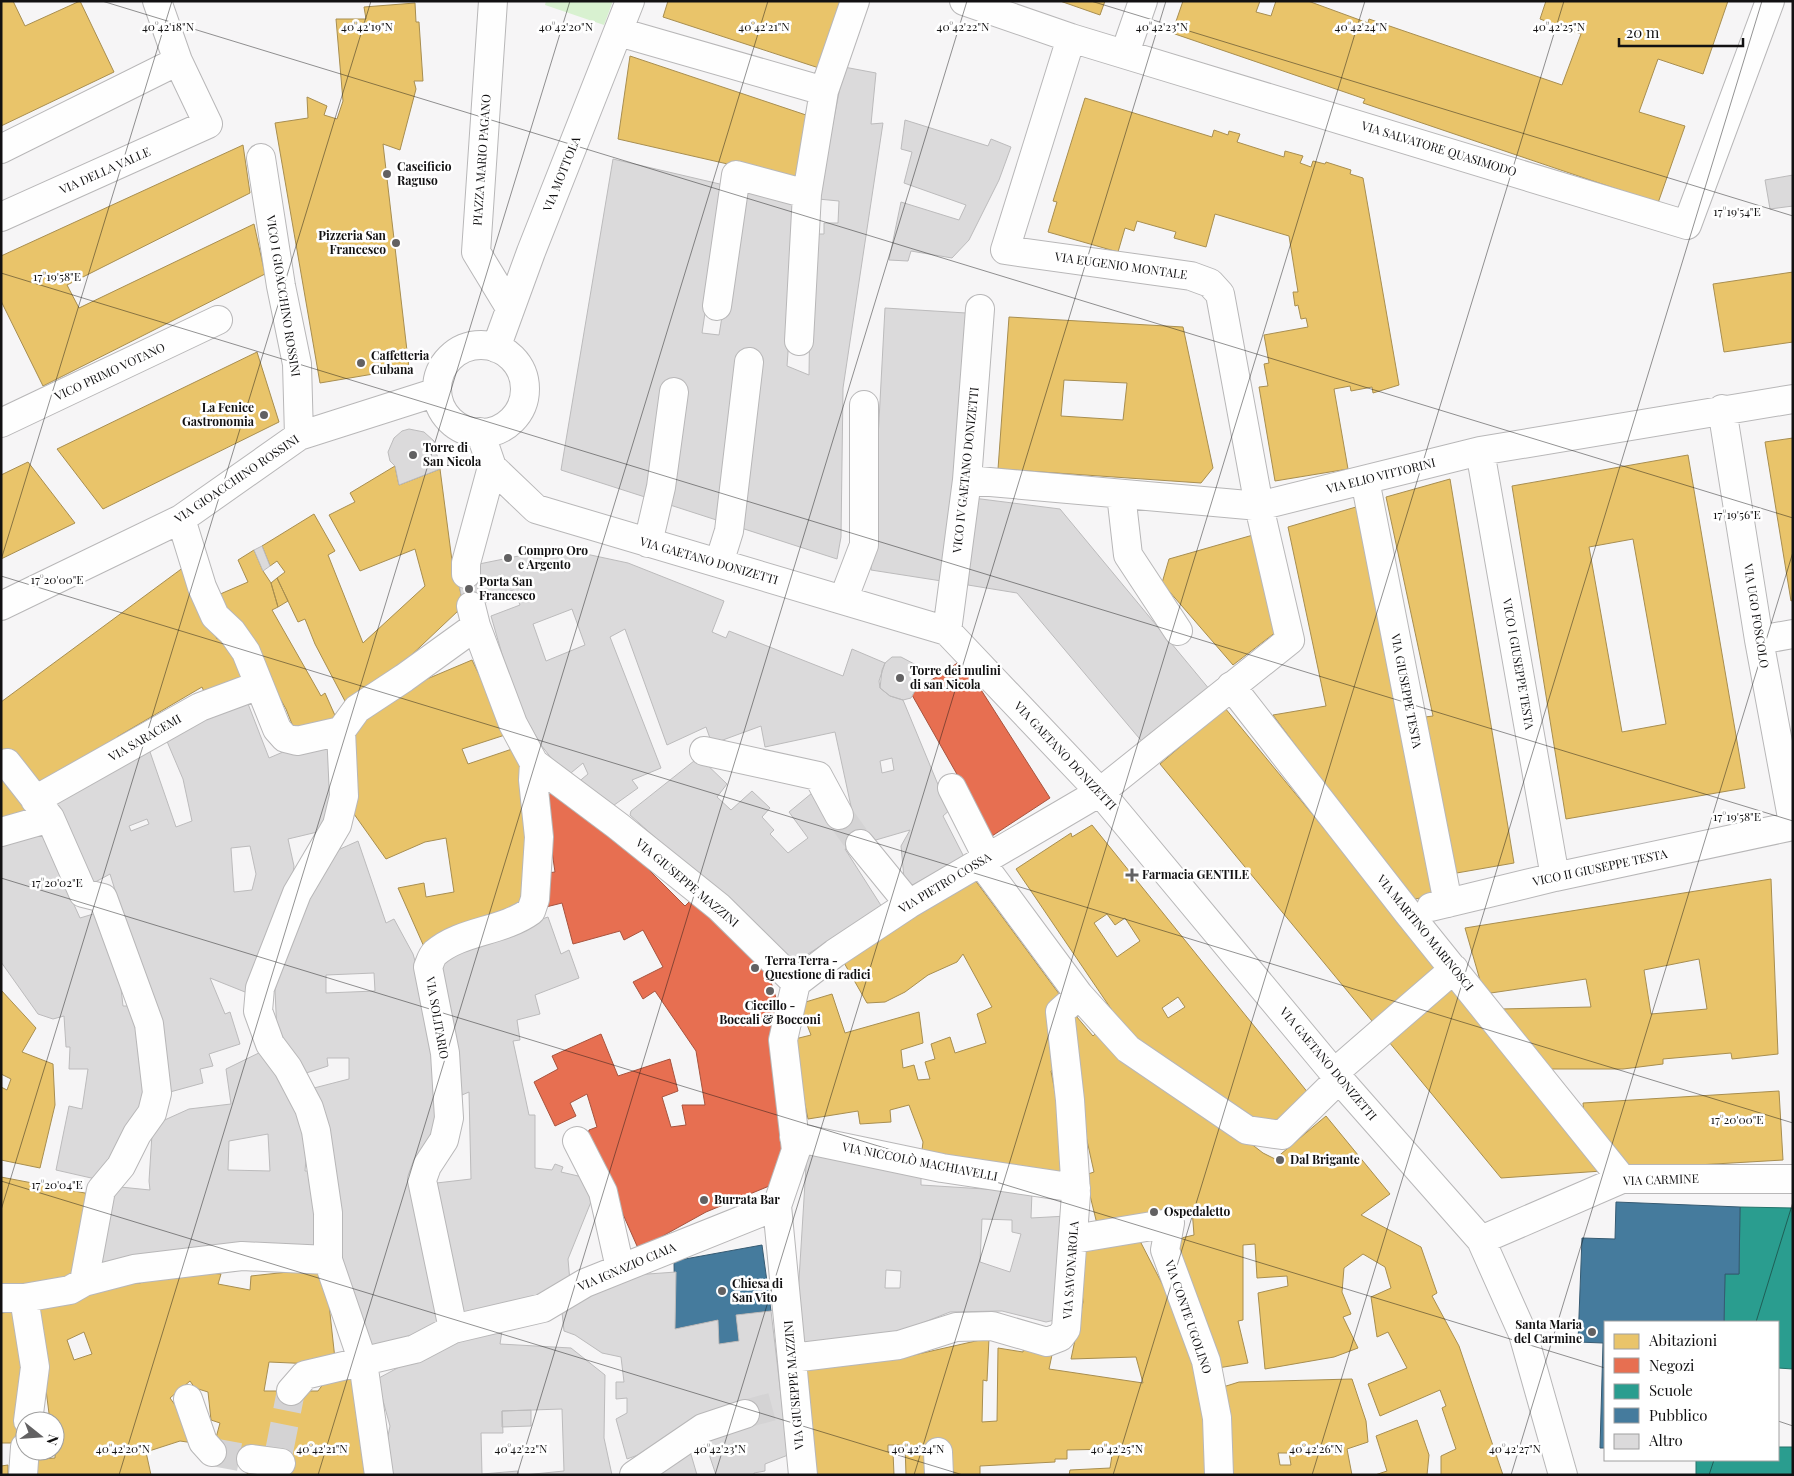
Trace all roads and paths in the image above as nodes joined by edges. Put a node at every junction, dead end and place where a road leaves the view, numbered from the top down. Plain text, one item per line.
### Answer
1 (157, 1) edge
2 (493, 1) edge
3 (630, 1) edge
4 (854, 1) edge
5 (964, 1) edge
6 (1143, 1) edge
7 (1770, 1) edge
8 (619, 32) junction
9 (1070, 38) junction
10 (1125, 53) junction
11 (178, 62) junction
12 (824, 91) junction
13 (1, 149) edge
14 (261, 158) dead end
15 (807, 194) junction
16 (1, 217) edge
17 (717, 306) dead end
18 (510, 308) junction
19 (980, 309) dead end
20 (218, 320) dead end
21 (799, 341) dead end
22 (496, 348) junction
23 (749, 362) dead end
24 (437, 392) junction
25 (674, 392) dead end
26 (1793, 399) edge
27 (864, 405) dead end
28 (1722, 410) junction
29 (1, 423) edge
30 (480, 432) junction
31 (299, 436) junction
32 (1480, 451) junction
33 (492, 467) junction
34 (967, 480) junction
35 (1365, 480) junction
36 (1121, 494) junction
37 (1259, 506) junction
38 (181, 519) junction
39 (648, 543) junction
40 (719, 564) junction
41 (466, 574) dead end
42 (843, 600) junction
43 (7, 607) edge
44 (947, 631) junction
45 (1178, 631) dead end
46 (1793, 634) edge
47 (1290, 640) joint
48 (1759, 640) junction
49 (259, 685) junction
50 (1231, 686) junction
51 (341, 731) junction
52 (704, 751) dead end
53 (7, 763) dead end
54 (534, 763) junction
55 (952, 788) dead end
56 (1100, 792) junction
57 (42, 809) junction
58 (838, 815) tunnel mouth
59 (1793, 824) edge
60 (1, 832) edge
61 (860, 844) tunnel mouth
62 (984, 859) junction
63 (1555, 877) junction
64 (1448, 903) junction
65 (909, 904) junction
66 (1408, 913) junction
67 (1454, 969) junction
68 (796, 983) junction
69 (1079, 995) junction
70 (1336, 1076) junction
71 (794, 1137) junction
72 (577, 1141) dead end
73 (1622, 1179) junction
74 (1793, 1179) edge
75 (1076, 1188) junction
76 (777, 1206) junction
77 (1074, 1239) junction
78 (1481, 1240) junction
79 (328, 1260) junction
80 (620, 1268) junction
81 (84, 1282) junction
82 (13, 1298) edge
83 (453, 1329) junction
84 (792, 1358) junction
85 (363, 1362) junction
86 (291, 1391) tunnel mouth
87 (188, 1399) dead end
88 (29, 1411) edge
89 (745, 1414) tunnel mouth
90 (212, 1452) dead end
91 (251, 1459) tunnel mouth
92 (24, 1461) edge
93 (282, 1463) edge
94 (24, 1475) edge
95 (379, 1475) edge
96 (634, 1475) edge
97 (802, 1475) edge
98 (1219, 1475) edge
99 (1563, 1475) edge

1 - 11 street
2 - 18 street, PIAZZA MARIO PAGANO
3 - 8 street, VIA MOTTOLA
4 - 12 street
5 - 9 street, VIA SALVATORE QUASIMODO
6 - 10 street
7 - 10 street, VIA SALVATORE QUASIMODO
8 - 12 street
8 - 18 street, VIA MOTTOLA
9 - 10 street, VIA SALVATORE QUASIMODO
9 - 37 street, VIA EUGENIO MONTALE
11 - 13 street
11 - 16 street, VIA DELLA VALLE
12 - 15 street
14 - 31 street, VICO I GIOACCHINO ROSSINI
15 - 17 street
15 - 21 street
18 - 22 street, VIA MOTTOLA
19 - 34 street, VICO IV GAETANO DONIZETTI
20 - 29 street, VICO PRIMO VOTANO
22 - 24 street
22 - 30 street
23 - 40 street
24 - 30 street
24 - 31 street, VIA GIOACCHINO ROSSINI
25 - 39 street
26 - 28 street, VIA ELIO VITTORINI
27 - 42 street
28 - 32 street, VIA ELIO VITTORINI
28 - 48 street, VIA UGO FOSCOLO
30 - 33 street, VIA GAETANO DONIZETTI
31 - 38 street, VIA GIOACCHINO ROSSINI
32 - 35 street, VIA ELIO VITTORINI
32 - 63 street, VICO I GIUSEPPE TESTA
33 - 39 street, VIA GAETANO DONIZETTI
33 - 41 street
34 - 36 street, VIA ELIO VITTORINI
34 - 44 street, VICO IV GAETANO DONIZETTI
35 - 37 street, VIA ELIO VITTORINI
35 - 64 street, VIA GIUSEPPE TESTA
36 - 37 street, VIA ELIO VITTORINI
36 - 45 street
37 - 47 street, VIA EUGENIO MONTALE
38 - 43 street, VIA GIOACCHINO ROSSINI
38 - 49 street
39 - 40 street, VIA GAETANO DONIZETTI
40 - 42 street, VIA GAETANO DONIZETTI
42 - 44 street, VIA GAETANO DONIZETTI
44 - 56 street, VIA GAETANO DONIZETTI
46 - 48 street
47 - 50 street, VIA PIETRO COSSA
48 - 59 street, VIA UGO FOSCOLO
49 - 51 street
49 - 57 street, VIA SARACEMI
50 - 56 street, VIA PIETRO COSSA
50 - 66 street, VIA MARTINO MARINOSCI
51 - 54 street
51 - 79 street
52 - 58 street
53 - 57 street
54 - 68 street, VIA GIUSEPPE MAZZINI
54 - 83 street, VIA SOLITARIO
55 - 62 street
56 - 62 street, VIA PIETRO COSSA
56 - 70 street, VIA GAETANO DONIZETTI
57 - 60 street, VIA SARACEMI
57 - 81 street
59 - 63 street, VICO II GIUSEPPE TESTA
61 - 65 street
62 - 65 street, VIA PIETRO COSSA
62 - 69 street
63 - 64 street, VICO II GIUSEPPE TESTA
64 - 66 street, VICO II GIUSEPPE TESTA
65 - 68 street, VIA PIETRO COSSA
66 - 67 street, VIA MARTINO MARINOSCI
67 - 70 street
67 - 73 street, VIA MARTINO MARINOSCI
68 - 71 street, VIA GIUSEPPE MAZZINI
69 - 70 street
69 - 75 street, VIA SAVONAROLA
70 - 78 street, VIA GAETANO DONIZETTI
71 - 75 street, VIA NICCOLÒ MACHIAVELLI
71 - 76 street, VIA GIUSEPPE MAZZINI
72 - 80 street
73 - 74 street, VIA CARMINE
73 - 78 street, VIA CARMINE
75 - 77 street, VIA SAVONAROLA
76 - 80 street, VIA IGNAZIO CIAIA
76 - 84 street, VIA GIUSEPPE MAZZINI
77 - 84 street, VIA SAVONAROLA
77 - 98 street, VIA CONTE UGOLINO
78 - 99 street, VIA GAETANO DONIZETTI
79 - 81 street
79 - 85 street
80 - 83 street, VIA IGNAZIO CIAIA
81 - 82 street
82 - 88 street
83 - 85 street, VIA IGNAZIO CIAIA
84 - 97 street, VIA GIUSEPPE MAZZINI
85 - 86 street, VIA IGNAZIO CIAIA
85 - 95 street
87 - 90 street
89 - 96 street
91 - 93 street
92 - 94 street

